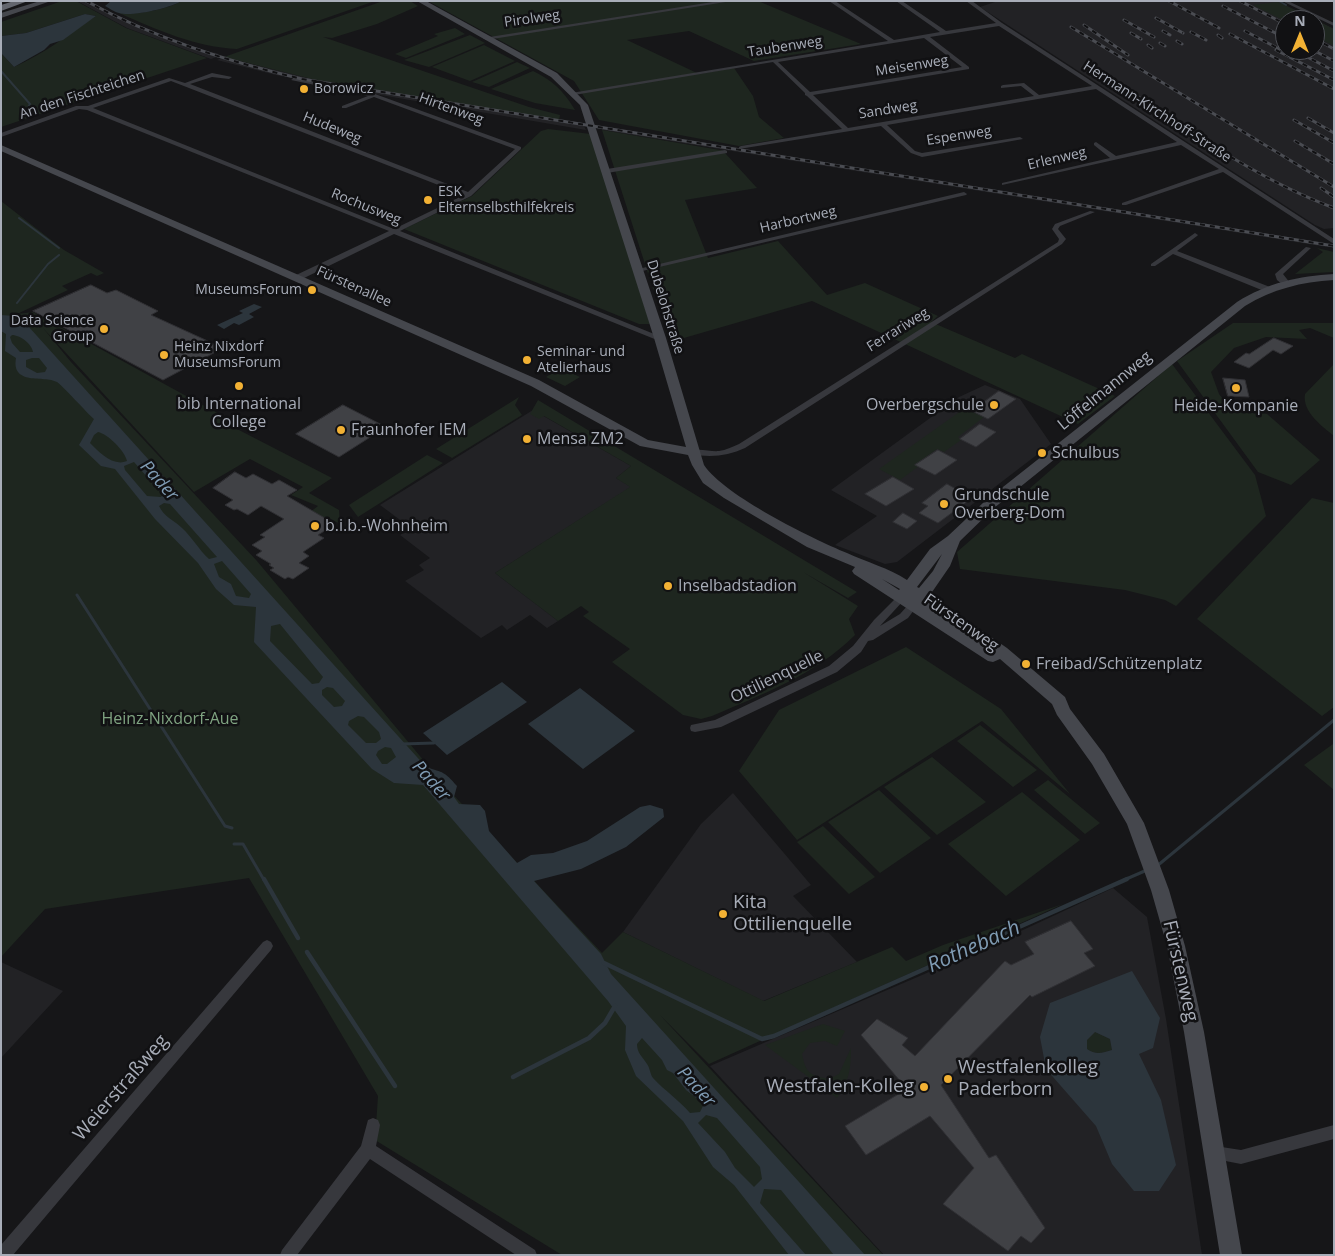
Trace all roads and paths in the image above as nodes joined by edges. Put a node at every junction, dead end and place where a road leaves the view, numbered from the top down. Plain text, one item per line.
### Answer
1 (24, 1) edge
2 (48, 1) edge
3 (420, 1) edge
4 (730, 1) edge
5 (831, 1) edge
6 (898, 1) edge
7 (968, 1) edge
8 (1284, 1) edge
9 (1, 8) edge
10 (1, 16) edge
11 (1000, 24) junction
12 (1333, 24) edge
13 (945, 33) junction
14 (925, 36) junction
15 (486, 38) junction
16 (892, 41) junction
17 (773, 60) junction
18 (229, 77) dead end
19 (171, 79) joint
20 (294, 80) dead end
21 (186, 84) junction
22 (1003, 87) dead end
23 (1097, 87) junction
24 (574, 93) junction
25 (807, 94) junction
26 (372, 95) junction
27 (1038, 97) junction
28 (344, 107) dead end
29 (88, 108) junction
30 (883, 124) junction
31 (847, 130) junction
32 (1, 135) edge
33 (1020, 138) dead end
34 (1181, 142) junction
35 (1096, 144) dead end
36 (1, 148) edge
37 (741, 148) dead end
38 (725, 152) dead end
39 (1115, 158) junction
40 (1223, 170) junction
41 (607, 171) junction
42 (1004, 184) dead end
43 (964, 194) dead end
44 (469, 195) junction
45 (1124, 204) dead end
46 (1092, 212) dead end
47 (392, 232) junction
48 (1195, 235) dead end
49 (1334, 242) edge
50 (1308, 248) dead end
51 (1173, 252) junction
52 (1152, 265) dead end
53 (638, 270) junction
54 (1334, 276) edge
55 (297, 278) junction
56 (1286, 283) junction
57 (1267, 289) junction
58 (658, 333) junction
59 (694, 452) junction
60 (911, 597) junction
61 (695, 728) dead end
62 (267, 946) dead end
63 (372, 1125) dead end
64 (1334, 1132) edge
65 (368, 1149) junction
66 (1215, 1153) junction
67 (3, 1255) edge
68 (287, 1255) edge
69 (530, 1255) edge
70 (1231, 1255) edge

1 - 9 highway
2 - 10 main road
3 - 15 main road, Dubelohstraße
4 - 15 street, Pirolweg
5 - 16 street
6 - 13 street
7 - 11 street, Hermann-Kirchhoff-Straße
8 - 12 street
11 - 13 street, Taubenweg
11 - 23 street, Hermann-Kirchhoff-Straße
13 - 14 street, Taubenweg
14 - 16 street, Taubenweg
14 - 25 street, Meisenweg
15 - 24 main road, Dubelohstraße
16 - 17 street, Taubenweg
17 - 24 street, Taubenweg
17 - 25 street
18 - 21 street
19 - 21 street, Hudeweg
19 - 29 street, An den Fischteichen
20 - 26 street, Hirtenweg
21 - 44 street, Hudeweg
22 - 27 street
23 - 27 street, Sandweg
23 - 34 street, Hermann-Kirchhoff-Straße
24 - 41 main road, Dubelohstraße
25 - 31 street
26 - 28 street
26 - 44 street, Hirtenweg
27 - 30 street, Sandweg
29 - 32 street, An den Fischteichen
29 - 47 street, Rochusweg
30 - 31 street, Sandweg
30 - 33 street, Espenweg
31 - 37 street, Sandweg
34 - 39 street, Erlenweg
34 - 40 street, Hermann-Kirchhoff-Straße
35 - 39 street, Erlenweg
36 - 55 main road, Fürstenallee
38 - 41 street
39 - 42 street, Erlenweg
40 - 45 street
40 - 49 street, Hermann-Kirchhoff-Straße
41 - 53 main road, Dubelohstraße
43 - 53 street, Harbortweg
44 - 47 street
46 - 59 street, Ferrariweg
47 - 55 street
47 - 58 street, Rochusweg
48 - 51 street
50 - 56 street
51 - 52 street
51 - 57 street
53 - 58 main road, Dubelohstraße
54 - 56 main road, Löffelmannweg
55 - 59 main road, Fürstenallee
56 - 57 main road, Löffelmannweg
57 - 60 main road, Löffelmannweg
58 - 59 main road, Dubelohstraße
59 - 60 main road, Fürstenweg
60 - 61 street, Ottilienquelle
60 - 66 main road, Fürstenweg
62 - 67 street, Weierstraßweg
63 - 65 street
64 - 66 street
65 - 68 street
65 - 69 street
66 - 70 main road, Fürstenweg

